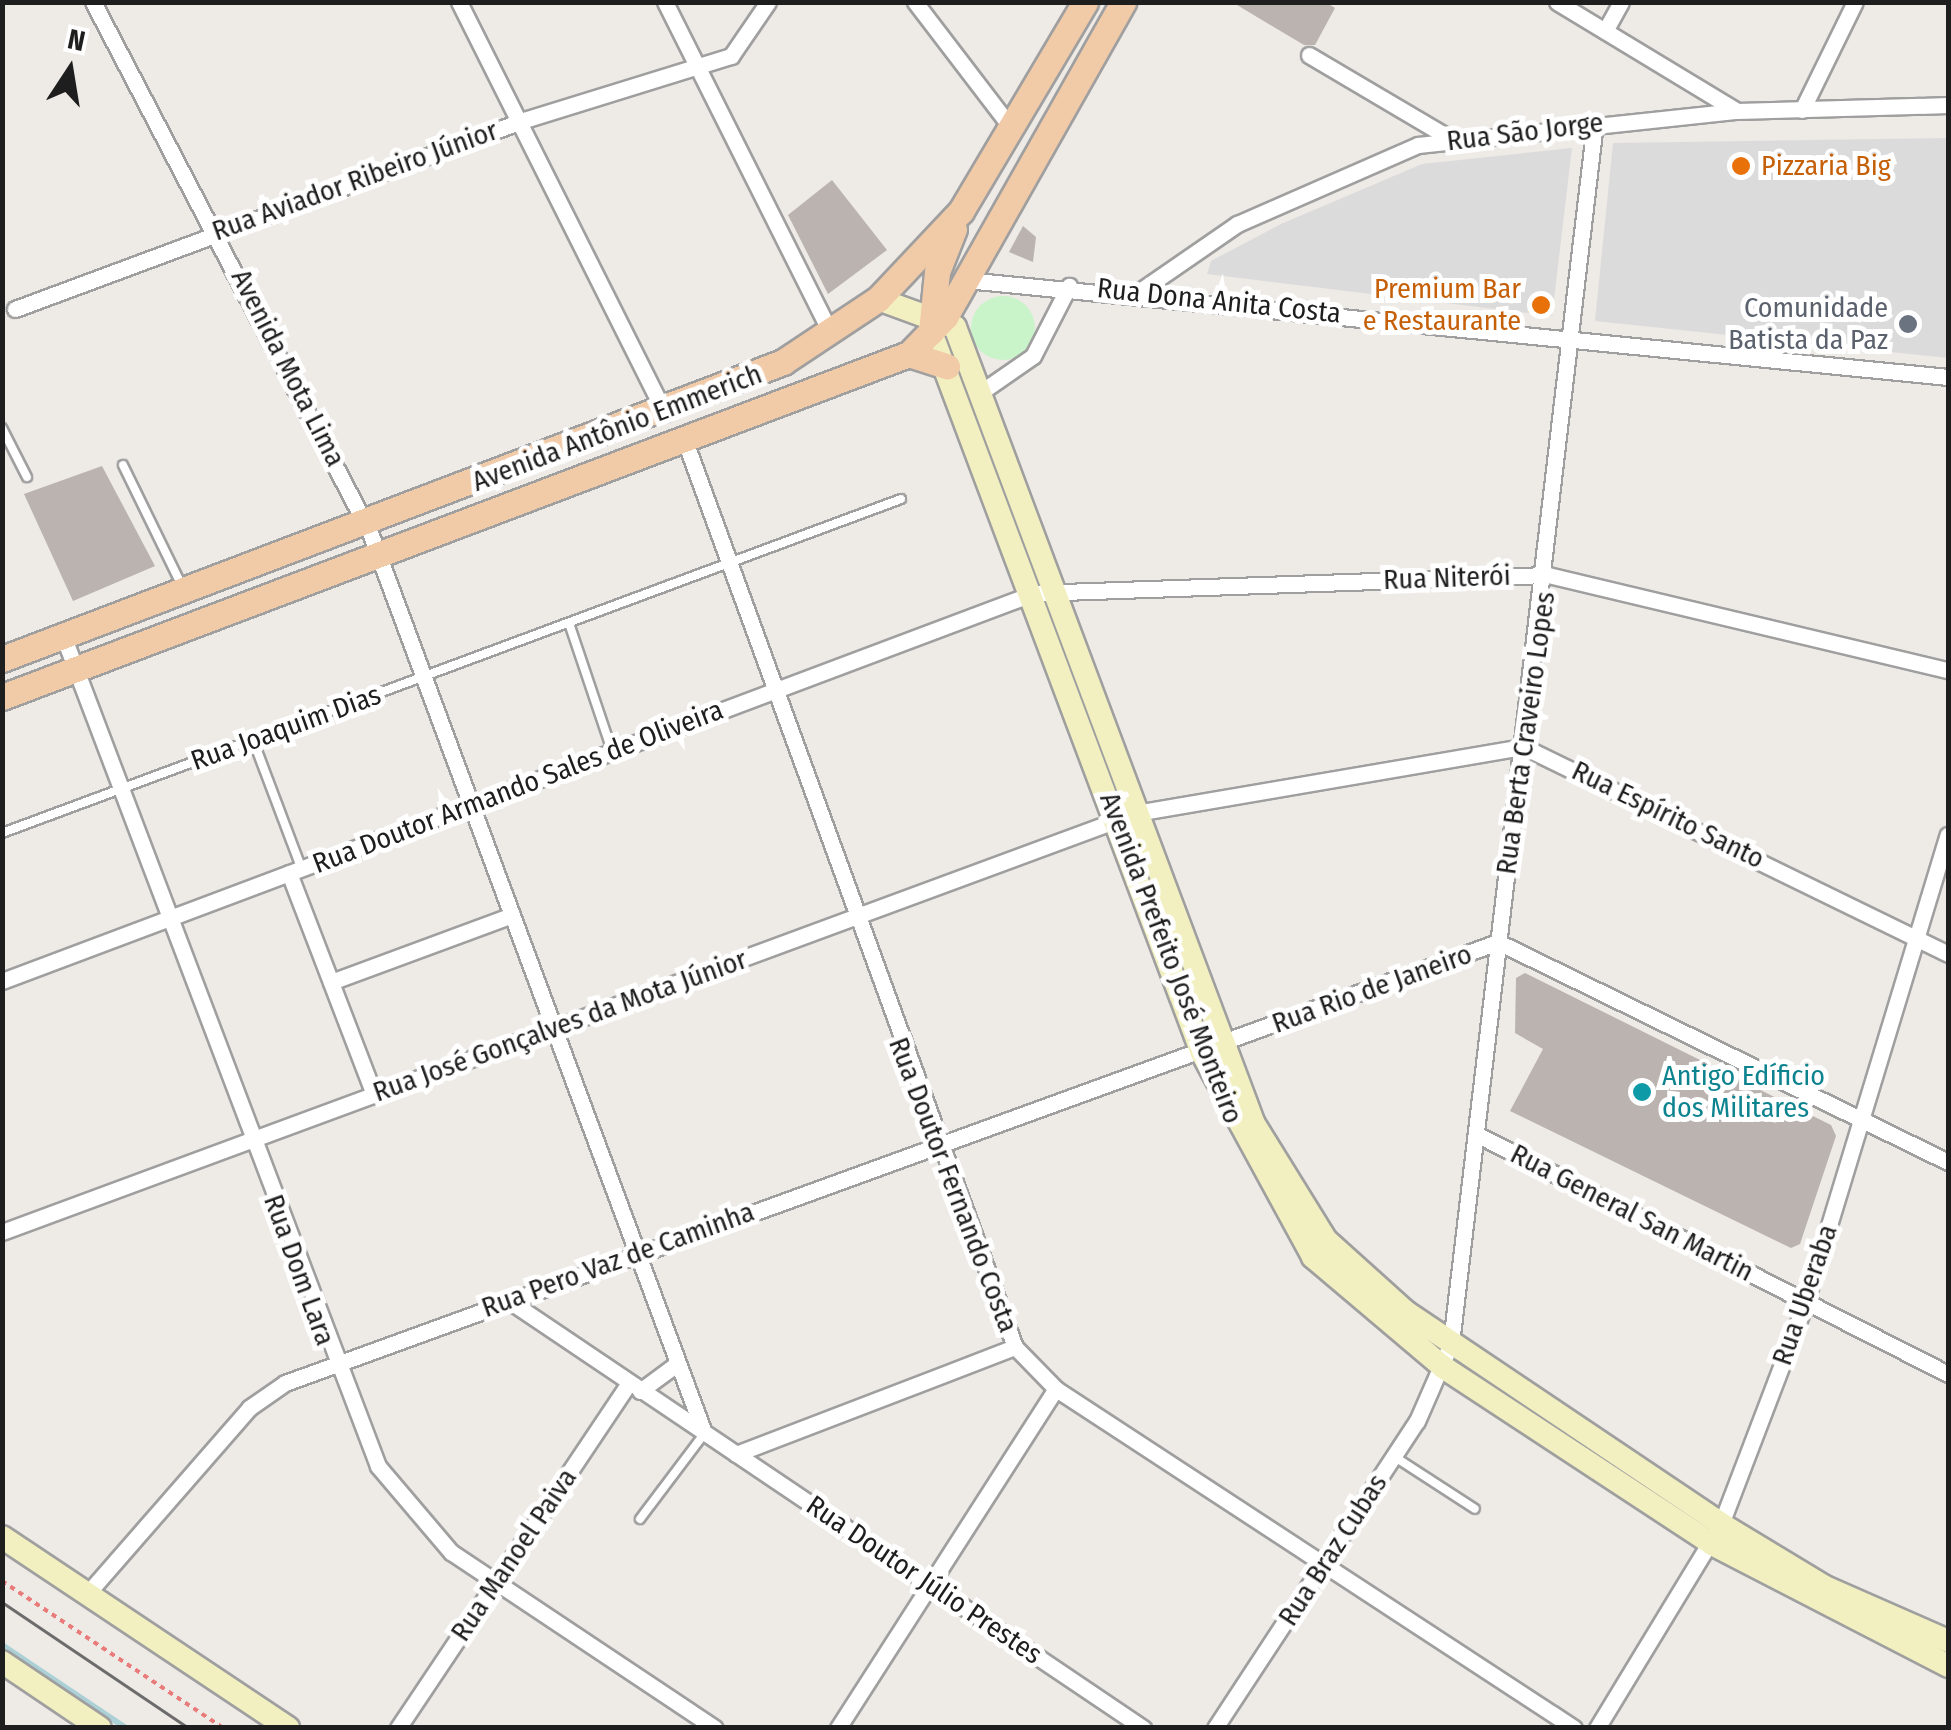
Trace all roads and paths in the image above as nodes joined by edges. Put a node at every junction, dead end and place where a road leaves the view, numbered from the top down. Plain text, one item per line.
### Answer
1 (93, 2) edge
2 (459, 2) edge
3 (665, 2) edge
4 (768, 2) edge
5 (915, 2) edge
6 (1085, 2) edge
7 (1123, 2) edge
8 (1557, 2) edge
9 (1621, 2) edge
10 (1855, 2) edge
11 (1605, 31) junction
12 (1309, 55) dead end
13 (699, 64) junction
14 (1948, 104) edge
15 (1802, 110) junction
16 (1737, 111) junction
17 (524, 120) junction
18 (1595, 123) junction
19 (1012, 129) junction
20 (1453, 140) junction
21 (962, 210) junction
22 (219, 230) junction
23 (937, 272) junction
24 (966, 280) junction
25 (1069, 286) junction
26 (1140, 292) junction
27 (878, 299) junction
28 (15, 309) dead end
29 (935, 320) junction
30 (830, 332) junction
31 (1573, 338) junction
32 (909, 354) junction
33 (957, 361) junction
34 (1948, 376) edge
35 (980, 392) junction
36 (666, 413) junction
37 (2, 428) edge
38 (685, 442) junction
39 (123, 465) dead end
40 (27, 477) dead end
41 (901, 499) dead end
42 (366, 524) junction
43 (379, 555) junction
44 (728, 564) junction
45 (1548, 575) junction
46 (1044, 592) junction
47 (185, 593) junction
48 (569, 622) junction
49 (64, 638) junction
50 (2, 659) edge
51 (76, 668) junction
52 (1948, 670) edge
53 (423, 677) junction
54 (769, 692) junction
55 (2, 696) edge
56 (253, 740) junction
57 (1524, 747) junction
58 (612, 752) junction
59 (120, 789) junction
60 (471, 804) junction
61 (1126, 816) junction
62 (2, 833) edge
63 (1948, 835) edge
64 (295, 871) junction
65 (512, 915) junction
66 (853, 917) junction
67 (168, 918) junction
68 (1921, 940) junction
69 (1498, 942) junction
70 (1948, 954) edge
71 (2, 981) edge
72 (331, 982) junction
73 (555, 1028) junction
74 (1225, 1042) junction
75 (1202, 1054) junction
76 (374, 1095) junction
77 (1862, 1118) junction
78 (1476, 1134) junction
79 (251, 1140) junction
80 (934, 1141) junction
81 (1948, 1162) edge
82 (2, 1232) edge
83 (635, 1254) junction
84 (508, 1300) junction
85 (1806, 1301) junction
86 (1451, 1343) junction
87 (1015, 1347) junction
88 (678, 1363) junction
89 (334, 1364) junction
90 (1443, 1368) junction
91 (1948, 1374) edge
92 (635, 1387) junction
93 (1056, 1388) junction
94 (704, 1434) junction
95 (736, 1454) junction
96 (1394, 1456) junction
97 (1475, 1509) dead end
98 (640, 1519) dead end
99 (1716, 1534) junction
100 (2, 1538) edge
101 (1326, 1564) junction
102 (2, 1581) edge
103 (496, 1583) junction
104 (930, 1584) junction
105 (88, 1594) junction
106 (1948, 1641) edge
107 (1948, 1666) edge
108 (5, 1668) edge
109 (100, 1728) edge
110 (223, 1728) edge
111 (288, 1728) edge
112 (398, 1728) edge
113 (715, 1728) edge
114 (838, 1728) edge
115 (1143, 1728) edge
116 (1215, 1728) edge
117 (1574, 1728) edge
118 (1597, 1728) edge

1 - 22 street, Avenida Mota Lima
2 - 17 street
3 - 13 street
4 - 13 street, Rua Aviador Ribeiro Júnior
5 - 19 street
6 - 19 main road, Avenida Antônio Emmerich
7 - 24 main road
8 - 11 street
9 - 11 street
10 - 15 street
11 - 16 street
12 - 20 street
13 - 17 street, Rua Aviador Ribeiro Júnior
13 - 30 street
14 - 15 street, Rua São Jorge
15 - 16 street, Rua São Jorge
16 - 18 street, Rua São Jorge
17 - 22 street, Rua Aviador Ribeiro Júnior
17 - 36 street
18 - 20 street, Rua São Jorge
18 - 31 street, Rua Berta Craveiro Lopes
19 - 21 main road, Avenida Antônio Emmerich
20 - 26 street, Rua São Jorge
21 - 23 main road
21 - 27 main road, Avenida Antônio Emmerich
22 - 28 street, Rua Aviador Ribeiro Júnior
22 - 42 street, Avenida Mota Lima
23 - 24 main road
23 - 29 main road
24 - 25 street, Rua Dona Anita Costa
24 - 29 main road, Avenida Antônio Emmerich
25 - 26 street, Rua Dona Anita Costa
25 - 35 street
26 - 31 street, Rua Dona Anita Costa
27 - 29 main road
27 - 30 main road, Avenida Antônio Emmerich
29 - 32 main road, Avenida Antônio Emmerich
29 - 33 main road, Avenida Prefeito José Monteiro
30 - 36 main road, Avenida Antônio Emmerich
31 - 34 street, Rua Dona Anita Costa
31 - 45 street, Rua Berta Craveiro Lopes
32 - 33 main road
32 - 38 main road, Avenida Antônio Emmerich
33 - 35 main road, Avenida Prefeito José Monteiro
33 - 46 main road, Avenida Prefeito José Monteiro
35 - 46 main road, Avenida Prefeito José Monteiro
36 - 42 main road, Avenida Antônio Emmerich
37 - 40 lane
38 - 43 main road, Avenida Antônio Emmerich
38 - 44 street, Rua Doutor Fernando Costa
39 - 47 lane
41 - 44 lane, Rua Joaquim Dias
42 - 43 street
42 - 47 main road, Avenida Antônio Emmerich
43 - 51 main road, Avenida Antônio Emmerich
43 - 53 street
44 - 48 lane, Rua Joaquim Dias
44 - 54 street, Rua Doutor Fernando Costa
45 - 46 street, Rua Niterói
45 - 52 street, Rua Niterói
45 - 57 street, Rua Berta Craveiro Lopes
46 - 54 street, Rua Doutor Armando Sales de Oliveira
46 - 61 main road, Avenida Prefeito José Monteiro
47 - 49 main road, Avenida Antônio Emmerich
48 - 53 lane, Rua Joaquim Dias
48 - 58 lane
49 - 50 main road, Avenida Antônio Emmerich
49 - 51 street, Rua Dom Lara
51 - 55 main road, Avenida Antônio Emmerich
51 - 59 street, Rua Dom Lara
53 - 56 lane, Rua Joaquim Dias
53 - 60 street
54 - 58 street, Rua Doutor Armando Sales de Oliveira
54 - 66 street, Rua Doutor Fernando Costa
56 - 59 lane, Rua Joaquim Dias
56 - 64 lane
57 - 61 street
57 - 68 street, Rua Espírito Santo
57 - 69 street, Rua Berta Craveiro Lopes
58 - 60 street, Rua Doutor Armando Sales de Oliveira
59 - 62 lane, Rua Joaquim Dias
59 - 67 street, Rua Dom Lara
60 - 64 street, Rua Doutor Armando Sales de Oliveira
60 - 65 street
61 - 66 street, Rua José Gonçalves da Mota Júnior
61 - 74 main road, Avenida Prefeito José Monteiro
61 - 75 main road, Avenida Prefeito José Monteiro
63 - 68 street, Rua Uberaba
64 - 67 street, Rua Doutor Armando Sales de Oliveira
64 - 72 street
65 - 72 street
65 - 73 street
66 - 73 street, Rua José Gonçalves da Mota Júnior
66 - 80 street, Rua Doutor Fernando Costa
67 - 71 street, Rua Doutor Armando Sales de Oliveira
67 - 79 street, Rua Dom Lara
68 - 70 street, Rua Espírito Santo
68 - 77 street, Rua Uberaba
69 - 74 street, Rua Rio de Janeiro
69 - 77 street, Rua Rio de Janeiro
69 - 78 street, Rua Berta Craveiro Lopes
72 - 76 street
73 - 76 street, Rua José Gonçalves da Mota Júnior
73 - 83 street
74 - 75 street, Rua Pero Vaz de Caminha
74 - 86 main road, Avenida Prefeito José Monteiro
75 - 80 street, Rua Pero Vaz de Caminha
75 - 90 main road, Avenida Prefeito José Monteiro
76 - 79 street, Rua José Gonçalves da Mota Júnior
77 - 81 street, Rua Rio de Janeiro
77 - 85 street, Rua Uberaba
78 - 85 street, Rua General San Martin
78 - 86 street, Rua Berta Craveiro Lopes
79 - 82 street, Rua José Gonçalves da Mota Júnior
79 - 89 street, Rua Dom Lara
80 - 83 street, Rua Pero Vaz de Caminha
80 - 87 street, Rua Doutor Fernando Costa
83 - 84 street, Rua Pero Vaz de Caminha
83 - 88 street
84 - 89 street, Rua Pero Vaz de Caminha
84 - 92 street, Rua Doutor Júlio Prestes
85 - 91 street, Rua General San Martin
85 - 99 street, Rua Uberaba
86 - 90 street, Rua Braz Cubas
86 - 99 main road, Avenida Prefeito José Monteiro
87 - 93 street, Rua Doutor Fernando Costa
87 - 95 street
88 - 92 street
88 - 94 street
89 - 103 street, Rua Dom Lara
89 - 105 street, Rua Pero Vaz de Caminha
90 - 96 street, Rua Braz Cubas
90 - 99 main road, Avenida Prefeito José Monteiro
92 - 94 street, Rua Doutor Júlio Prestes
92 - 103 street, Rua Manoel Paiva
93 - 101 street, Rua Doutor Fernando Costa
93 - 104 street
94 - 95 street, Rua Doutor Júlio Prestes
94 - 98 lane
95 - 104 street, Rua Doutor Júlio Prestes
96 - 97 lane
96 - 101 street, Rua Braz Cubas
99 - 106 main road, Avenida Prefeito José Monteiro
99 - 107 main road, Avenida Prefeito José Monteiro
99 - 118 street, Rua Uberaba
100 - 105 main road
101 - 116 street, Rua Braz Cubas
101 - 117 street, Rua Doutor Fernando Costa
102 - 110 path
103 - 112 street, Rua Manoel Paiva
103 - 113 street, Rua Dom Lara
104 - 114 street
104 - 115 street, Rua Doutor Júlio Prestes
105 - 111 main road
108 - 109 main road

